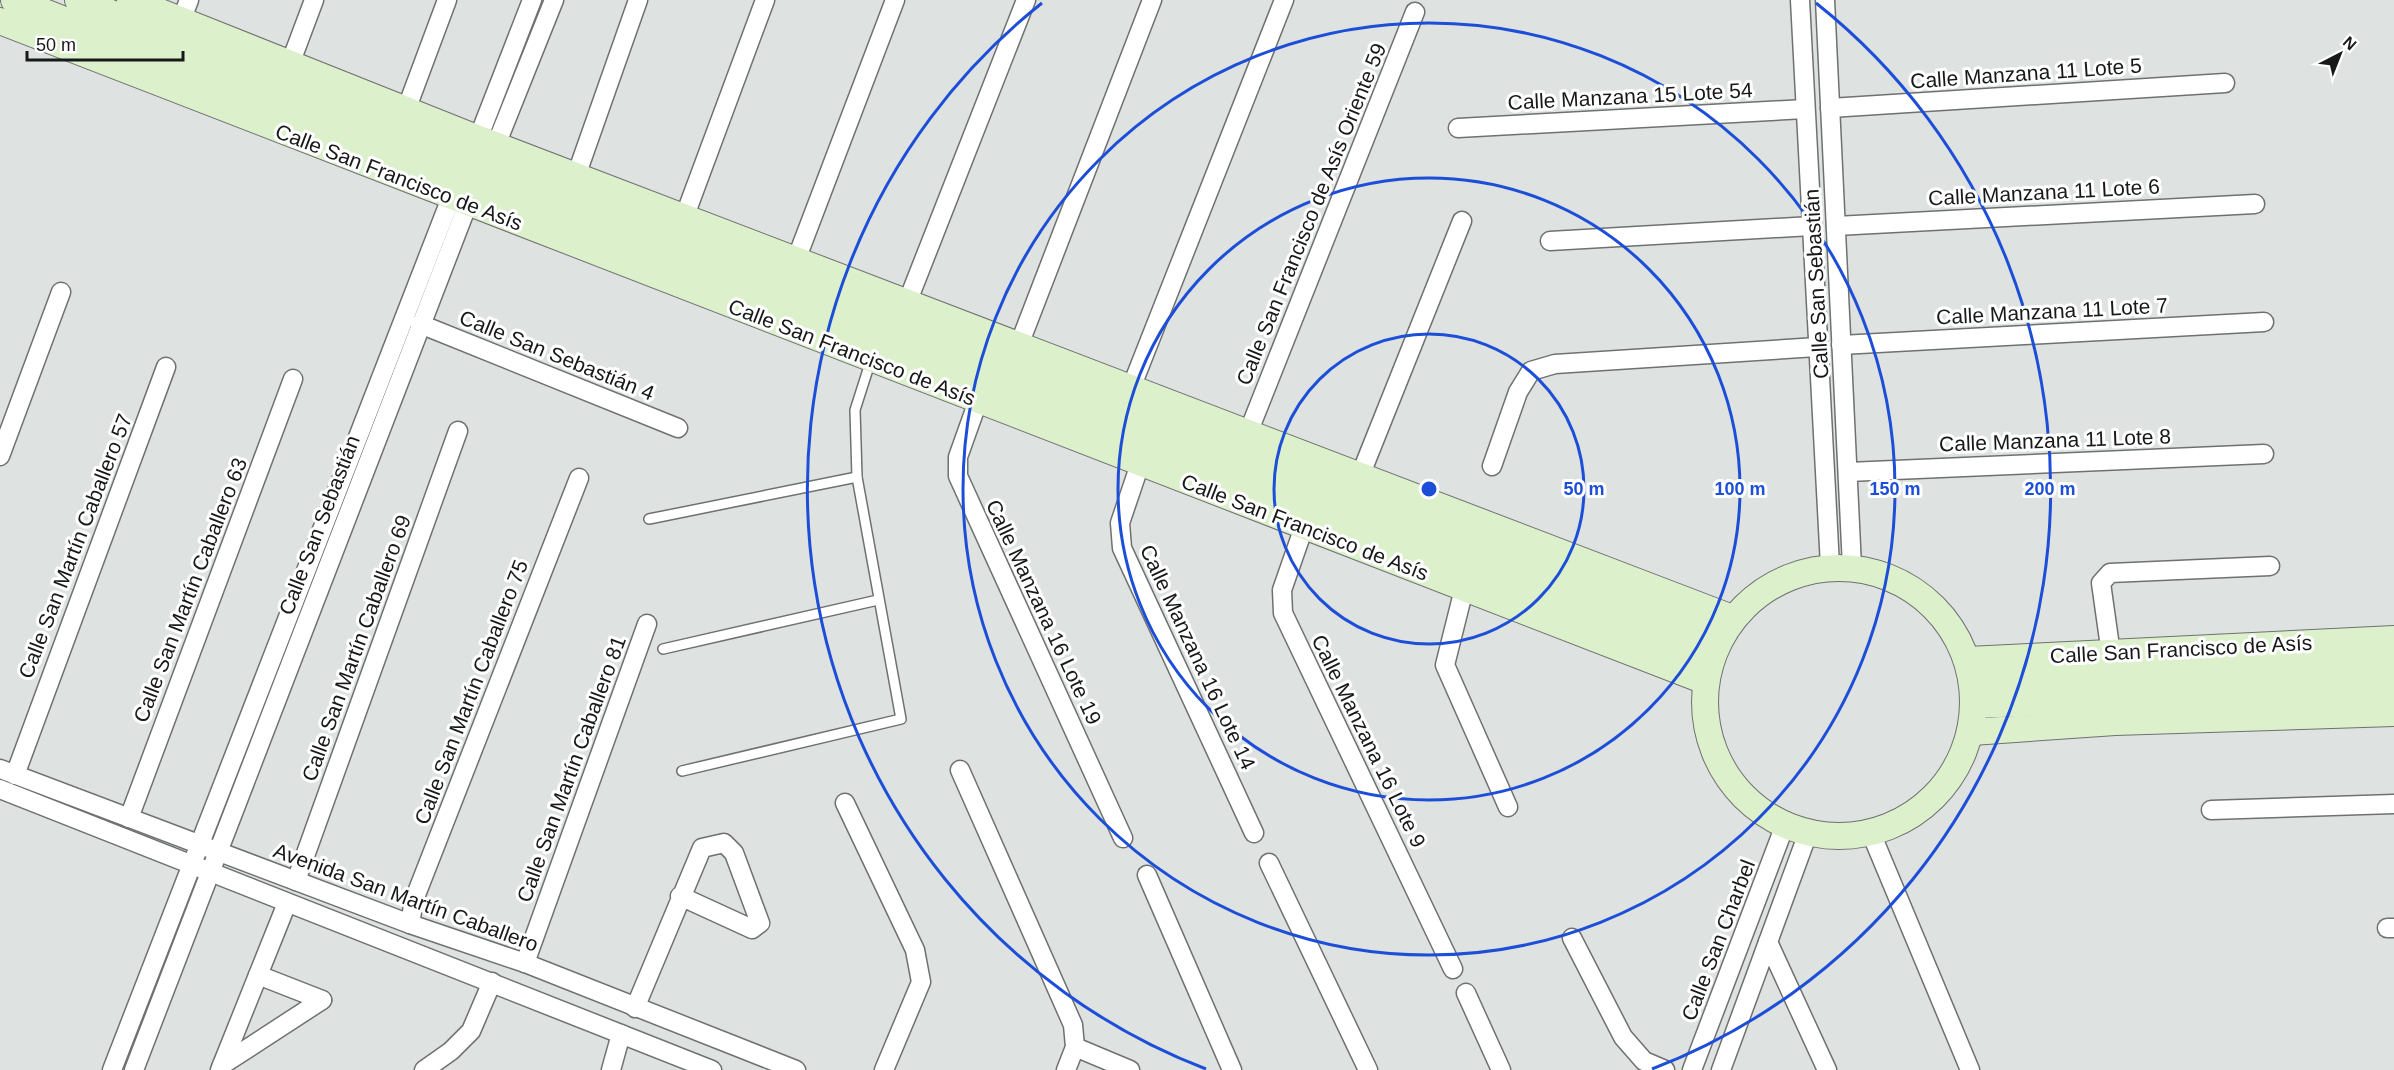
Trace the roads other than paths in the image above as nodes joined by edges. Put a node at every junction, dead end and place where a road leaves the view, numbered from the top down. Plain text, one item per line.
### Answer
1 (14, 0) edge
2 (78, 0) edge
3 (130, 0) edge
4 (314, 0) edge
5 (447, 0) edge
6 (532, 0) edge
7 (554, 0) edge
8 (638, 0) edge
9 (765, 0) edge
10 (895, 0) edge
11 (1026, 0) edge
12 (1152, 0) edge
13 (1284, 0) edge
14 (1800, 0) edge
15 (1825, 0) edge
16 (185, 10) edge
17 (1415, 12) dead end
18 (0, 21) edge
19 (290, 64) junction
20 (2225, 83) dead end
21 (1830, 108) junction
22 (1805, 109) junction
23 (406, 110) junction
24 (1458, 128) dead end
25 (474, 170) junction
26 (576, 176) junction
27 (2255, 204) dead end
28 (684, 218) junction
29 (1462, 221) dead end
30 (1811, 226) junction
31 (1836, 226) junction
32 (1550, 241) dead end
33 (796, 260) junction
34 (61, 292) dead end
35 (907, 303) junction
36 (2264, 322) dead end
37 (420, 324) junction
38 (1019, 345) junction
39 (1841, 345) junction
40 (1816, 347) junction
41 (871, 360) junction
42 (166, 367) dead end
43 (293, 379) dead end
44 (1131, 388) junction
45 (978, 401) junction
46 (678, 428) dead end
47 (458, 431) dead end
48 (1248, 433) junction
49 (2264, 454) dead end
50 (0, 456) edge
51 (1140, 464) junction
52 (1492, 466) dead end
53 (1848, 472) junction
54 (1360, 476) junction
55 (857, 477) junction
56 (579, 478) dead end
57 (649, 519) dead end
58 (1304, 527) junction
59 (1841, 566) junction
60 (2270, 566) dead end
61 (1464, 589) junction
62 (878, 600) junction
63 (647, 624) dead end
64 (1721, 636) junction
65 (2394, 639) edge
66 (663, 649) dead end
67 (2111, 654) junction
68 (2394, 663) edge
69 (1705, 681) junction
70 (1972, 683) junction
71 (2394, 688) edge
72 (2394, 713) edge
73 (1972, 732) junction
74 (960, 770) dead end
75 (682, 771) dead end
76 (7, 772) edge
77 (0, 789) edge
78 (845, 803) dead end
79 (2394, 804) edge
80 (1508, 807) dead end
81 (2211, 810) dead end
82 (129, 818) junction
83 (1796, 829) junction
84 (1254, 833) dead end
85 (1870, 833) junction
86 (1123, 838) dead end
87 (200, 845) junction
88 (218, 852) junction
89 (1269, 863) dead end
90 (192, 865) junction
91 (210, 872) junction
92 (1147, 874) dead end
93 (296, 881) junction
94 (680, 896) junction
95 (287, 903) junction
96 (410, 924) junction
97 (1572, 938) dead end
98 (1768, 942) junction
99 (525, 963) junction
100 (1453, 969) dead end
101 (258, 975) junction
102 (492, 982) junction
103 (1466, 993) dead end
104 (635, 1008) junction
105 (621, 1034) junction
106 (1075, 1047) junction
107 (221, 1067) edge
108 (112, 1070) edge
109 (134, 1070) edge
110 (424, 1070) edge
111 (611, 1070) edge
112 (712, 1070) edge
113 (796, 1070) edge
114 (884, 1070) edge
115 (1066, 1070) edge
116 (1130, 1070) edge
117 (1232, 1070) edge
118 (1368, 1070) edge
119 (1501, 1070) edge
120 (1665, 1070) edge
121 (1692, 1070) edge
122 (1721, 1070) edge
123 (1827, 1070) edge
124 (1970, 1070) edge

1 - 25 street, Calle San Francisco de Asís
2 - 25 street, Calle San Francisco de Asís
3 - 16 street, Calle San Francisco de Asís
4 - 19 street
5 - 23 street
6 - 25 street, Calle San Sebastián
7 - 25 street, Calle San Sebastián
8 - 26 street
9 - 28 street
10 - 33 street
11 - 35 street
12 - 38 street
13 - 44 street
14 - 22 street, Calle San Sebastián
15 - 21 street, Calle San Sebastián
16 - 19 street, Calle San Francisco de Asís
17 - 48 street, Calle San Francisco de Asís Oriente 59
18 - 25 street, Calle San Francisco de Asís
19 - 23 street, Calle San Francisco de Asís
20 - 21 street, Calle Manzana 11 Lote 5
21 - 31 street, Calle San Sebastián
22 - 24 street, Calle Manzana 15 Lote 54
22 - 30 street, Calle San Sebastián
23 - 25 street, Calle San Francisco de Asís
25 - 26 street, Calle San Francisco de Asís
25 - 37 street, Calle San Sebastián
25 - 41 street, Calle San Francisco de Asís
25 - 64 street, Calle San Francisco de Asís
25 - 87 street, Calle San Sebastián
26 - 28 street, Calle San Francisco de Asís
27 - 31 street, Calle Manzana 11 Lote 6
28 - 33 street, Calle San Francisco de Asís
29 - 54 street
30 - 32 street
30 - 40 street, Calle San Sebastián
31 - 39 street, Calle San Sebastián
33 - 35 street, Calle San Francisco de Asís
34 - 50 street
35 - 38 street, Calle San Francisco de Asís
36 - 39 street, Calle Manzana 11 Lote 7
37 - 46 street, Calle San Sebastián 4
37 - 88 street, Calle San Sebastián
38 - 44 street, Calle San Francisco de Asís
39 - 53 street, Calle San Sebastián
40 - 52 street
40 - 59 street, Calle San Sebastián
41 - 45 street, Calle San Francisco de Asís
41 - 55 lane
42 - 76 street, Calle San Martín Caballero 57
43 - 82 street, Calle San Martín Caballero 63
44 - 48 street, Calle San Francisco de Asís
45 - 51 street, Calle San Francisco de Asís
45 - 86 street, Calle Manzana 16 Lote 19
47 - 93 street, Calle San Martín Caballero 69
48 - 54 street, Calle San Francisco de Asís
49 - 53 street, Calle Manzana 11 Lote 8
51 - 58 street, Calle San Francisco de Asís
51 - 84 street, Calle Manzana 16 Lote 14
53 - 59 street, Calle San Sebastián
54 - 64 street, Calle San Francisco de Asís
55 - 57 lane
55 - 62 lane
56 - 96 street, Calle San Martín Caballero 75
58 - 61 street, Calle San Francisco de Asís
58 - 100 street, Calle Manzana 16 Lote 9
59 - 64 street
59 - 70 street
60 - 67 street
61 - 69 street, Calle San Francisco de Asís
61 - 80 street
62 - 66 lane
62 - 75 lane
63 - 99 street, Calle San Martín Caballero 81
64 - 69 street
65 - 67 street, Calle San Francisco de Asís
67 - 70 street, Calle San Francisco de Asís
68 - 70 street, Calle San Francisco de Asís
69 - 83 street
70 - 71 street
70 - 73 street
72 - 73 street
73 - 85 street
74 - 106 street
76 - 82 street, Avenida San Martín Caballero
77 - 90 street
78 - 114 street
79 - 81 street
82 - 87 street, Avenida San Martín Caballero
83 - 85 street
83 - 98 street
83 - 121 street, Calle San Charbel
85 - 124 street
87 - 88 street, Avenida San Martín Caballero
87 - 90 street, Calle San Sebastián
88 - 91 street, Calle San Sebastián
88 - 93 street, Avenida San Martín Caballero
89 - 118 street
90 - 91 street
90 - 108 street, Calle San Sebastián
91 - 95 street
91 - 109 street, Calle San Sebastián
92 - 117 street
93 - 96 street, Avenida San Martín Caballero
94 - 94 street
94 - 104 street
95 - 101 street
95 - 102 street
96 - 99 street, Avenida San Martín Caballero
97 - 120 street
98 - 122 street
98 - 123 street
99 - 104 street, Avenida San Martín Caballero
101 - 107 street
101 - 107 street
102 - 105 street
102 - 110 street
103 - 119 street
104 - 113 street, Avenida San Martín Caballero
105 - 111 street
105 - 112 street
106 - 115 street
106 - 116 street

